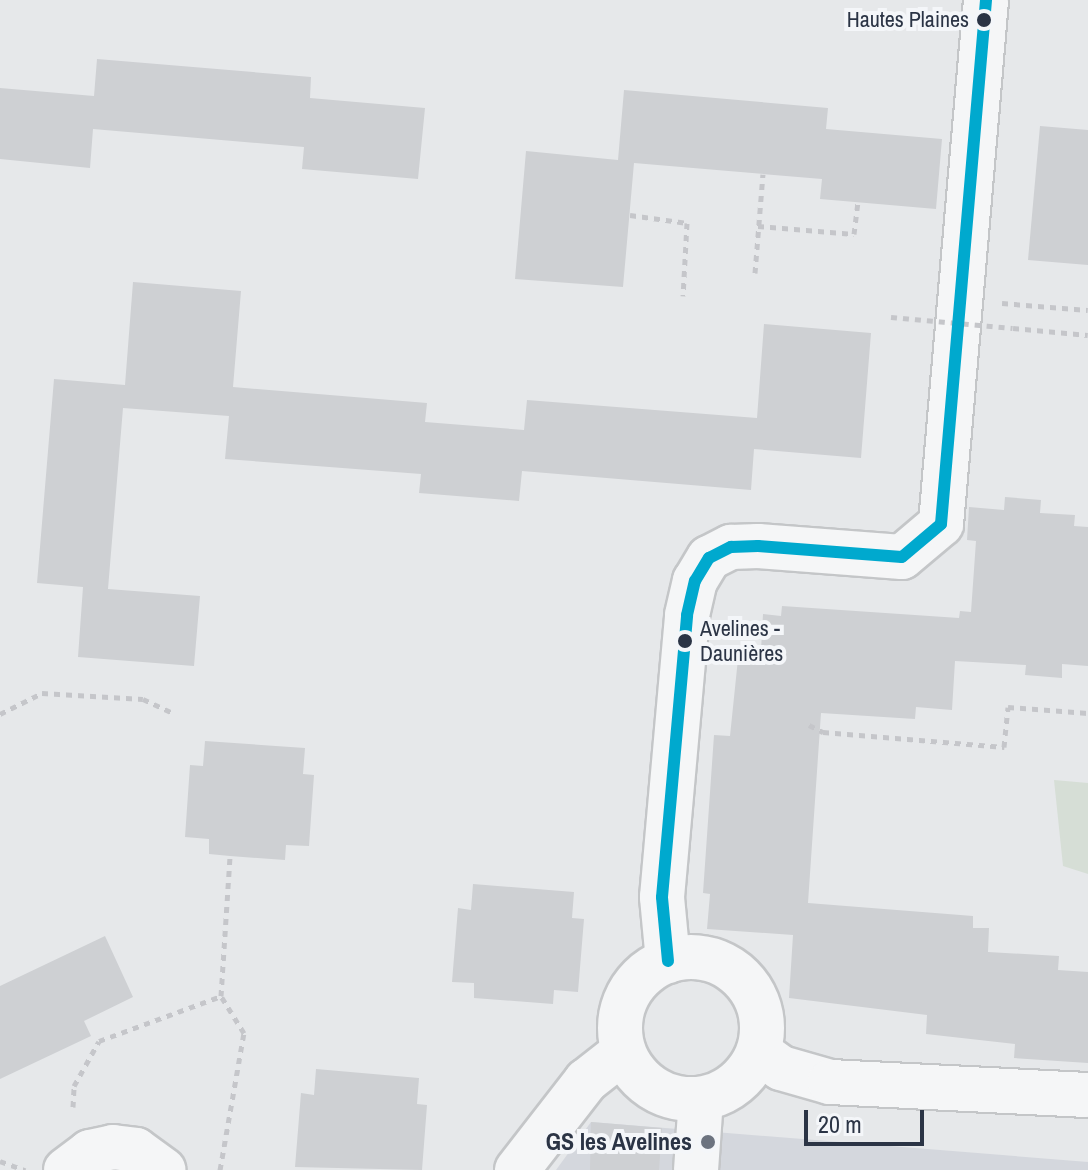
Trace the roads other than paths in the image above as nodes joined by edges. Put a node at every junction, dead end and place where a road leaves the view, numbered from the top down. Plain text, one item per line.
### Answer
1 (986, 0) edge
2 (668, 961) junction
3 (623, 1052) junction
4 (759, 1052) junction
5 (1088, 1095) edge
6 (701, 1099) junction
7 (66, 1170) edge
8 (164, 1170) edge
9 (517, 1170) edge
10 (696, 1170) edge

1 - 2 street
2 - 3 street
2 - 4 street
3 - 6 street
3 - 9 street
4 - 5 street
4 - 6 street
6 - 10 street
7 - 8 street

